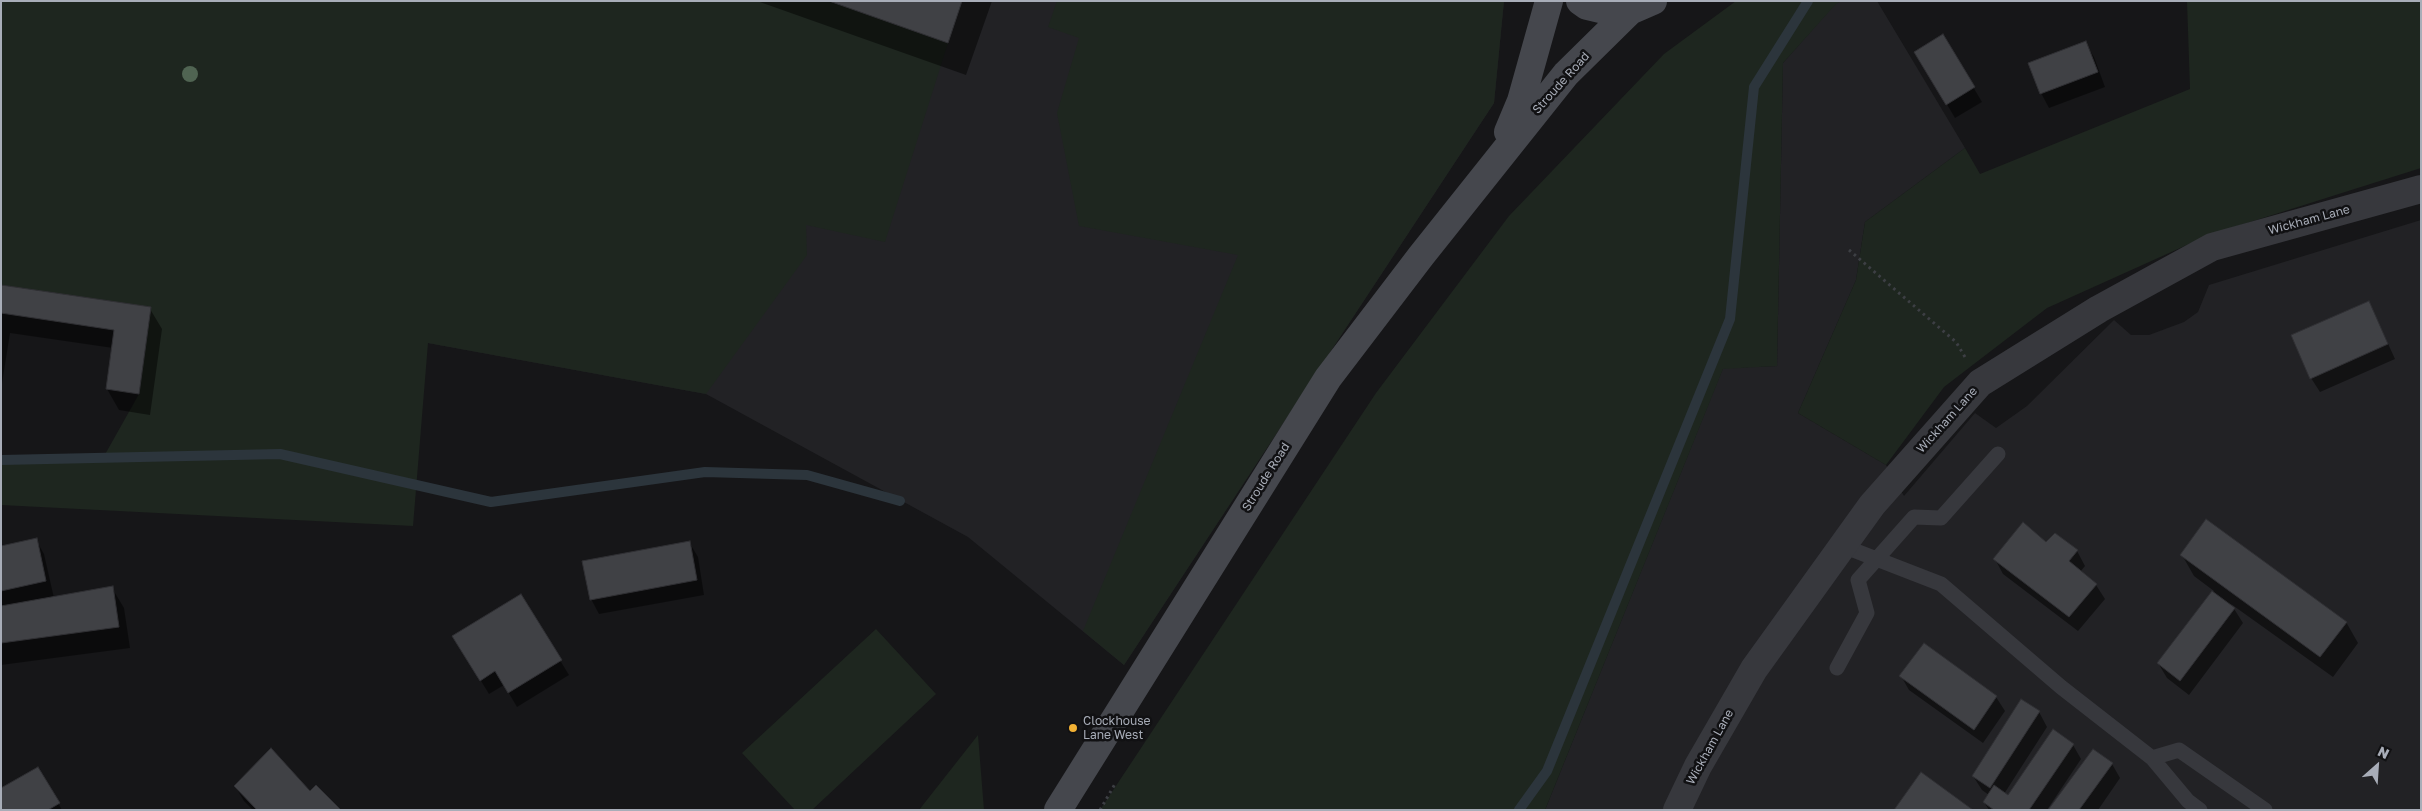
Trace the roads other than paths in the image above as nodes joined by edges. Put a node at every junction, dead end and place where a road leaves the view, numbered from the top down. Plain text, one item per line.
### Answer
1 (1549, 1) edge
2 (1580, 1) edge
3 (1641, 6) edge
4 (1496, 159) junction
5 (2421, 189) edge
6 (1998, 454) dead end
7 (1843, 546) junction
8 (1877, 560) junction
9 (1837, 668) dead end
10 (2152, 758) junction
11 (1058, 810) edge
12 (1677, 810) edge
13 (2200, 810) edge
14 (2265, 810) edge

1 - 4 street, Stroude Road
2 - 3 street
3 - 4 street, Stroude Road
4 - 11 street, Stroude Road
5 - 7 street, Wickham Lane
6 - 8 lane
7 - 8 lane
7 - 12 street, Wickham Lane
8 - 9 lane
8 - 10 lane
10 - 13 lane
10 - 14 lane

